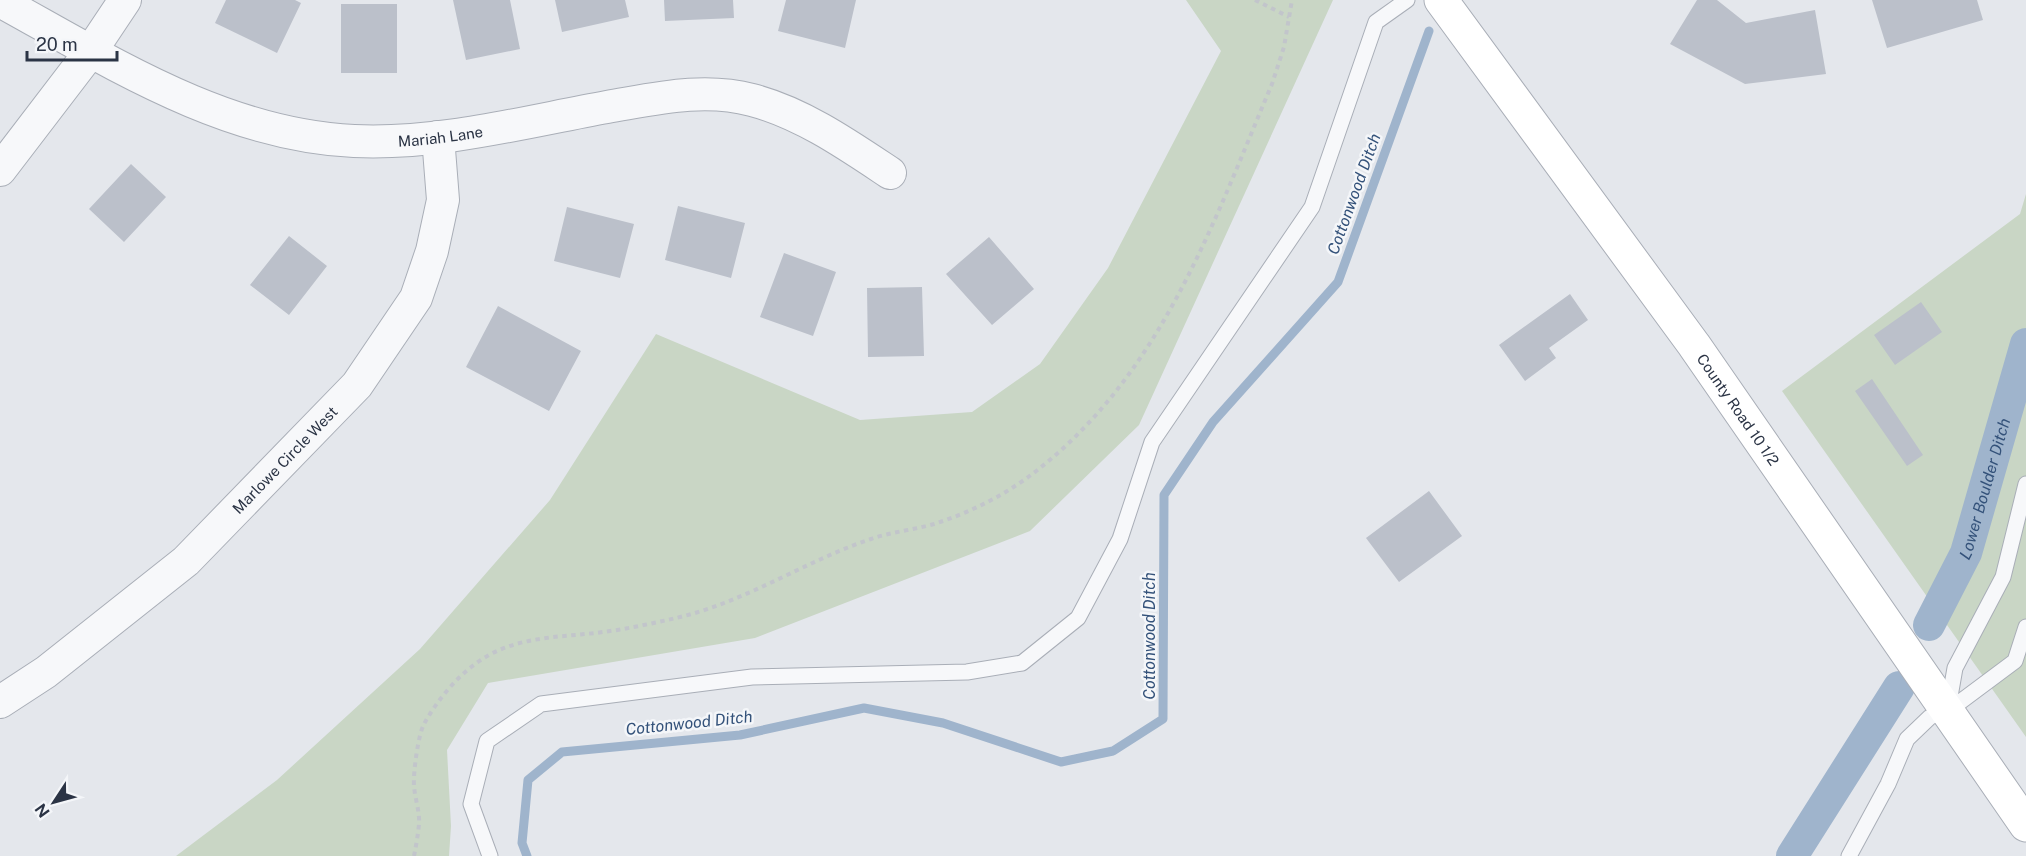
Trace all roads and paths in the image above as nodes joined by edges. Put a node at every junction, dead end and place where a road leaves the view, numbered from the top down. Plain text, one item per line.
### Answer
1 (125, 0) edge
2 (1255, 0) edge
3 (1292, 0) edge
4 (1407, 0) edge
5 (1441, 0) edge
6 (0, 1) edge
7 (1289, 17) junction
8 (91, 51) junction
9 (438, 137) junction
10 (0, 170) edge
11 (890, 173) dead end
12 (2026, 484) edge
13 (2026, 627) edge
14 (0, 702) edge
15 (1948, 711) junction
16 (2026, 825) edge
17 (414, 856) edge
18 (490, 856) edge
19 (1849, 856) edge

1 - 8 street
2 - 7 path
3 - 7 path
4 - 18 lane
5 - 15 street, County Road 10 1/2
6 - 8 street, Mariah Lane
7 - 17 path
8 - 9 street, Mariah Lane
8 - 10 street
9 - 11 street, Mariah Lane
9 - 14 street, Marlowe Circle West
12 - 15 lane
13 - 15 lane
15 - 16 street, County Road 10 1/2
15 - 19 lane

